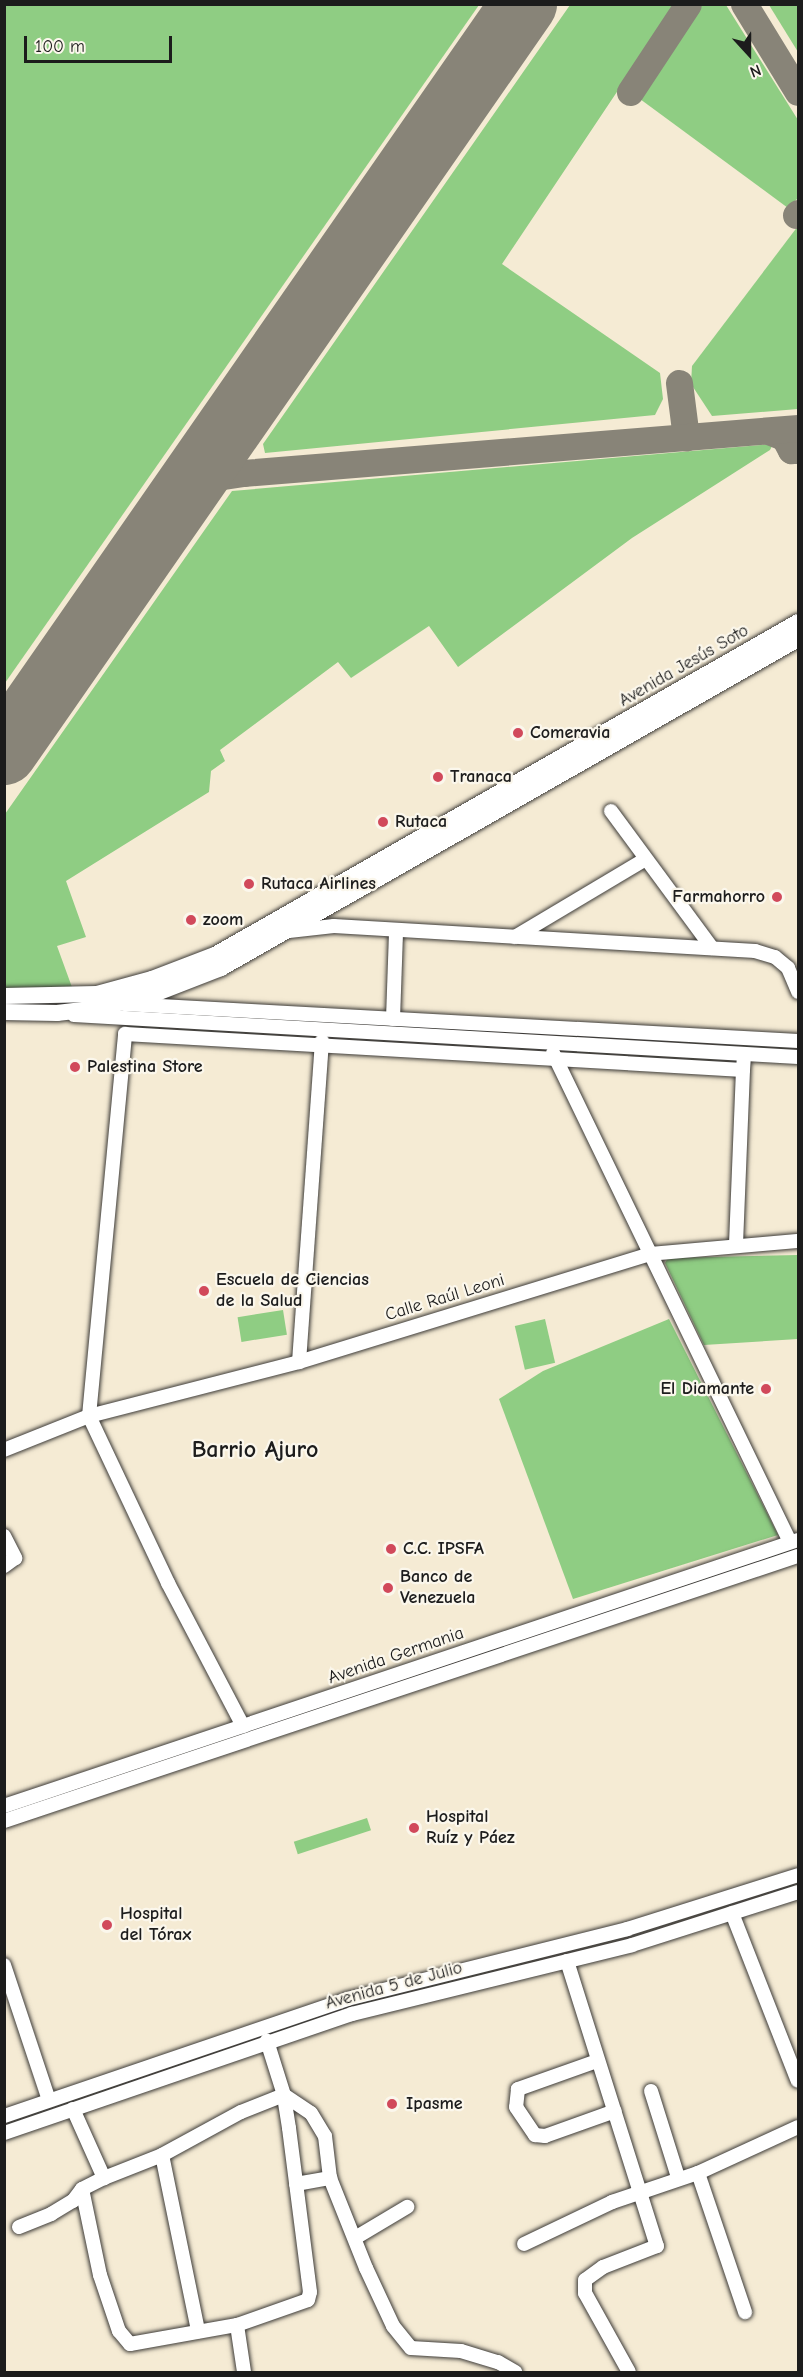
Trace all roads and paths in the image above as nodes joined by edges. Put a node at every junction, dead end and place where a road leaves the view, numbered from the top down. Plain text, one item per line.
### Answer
1 (798, 622) edge
2 (798, 639) edge
3 (611, 811) dead end
4 (646, 859) junction
5 (289, 931) junction
6 (396, 931) junction
7 (515, 937) junction
8 (712, 948) junction
9 (798, 992) edge
10 (4, 996) edge
11 (80, 997) junction
12 (117, 1004) junction
13 (4, 1012) edge
14 (57, 1013) junction
15 (393, 1019) junction
16 (325, 1031) junction
17 (798, 1041) edge
18 (550, 1043) junction
19 (320, 1048) junction
20 (744, 1054) junction
21 (798, 1057) edge
22 (555, 1060) junction
23 (743, 1070) junction
24 (798, 1241) edge
25 (736, 1244) junction
26 (649, 1254) junction
27 (299, 1362) junction
28 (89, 1416) junction
29 (4, 1450) edge
30 (4, 1536) edge
31 (794, 1541) edge
32 (798, 1556) edge
33 (4, 1566) edge
34 (243, 1726) junction
35 (4, 1806) edge
36 (4, 1821) edge
37 (798, 1875) edge
38 (798, 1892) edge
39 (732, 1913) junction
40 (567, 1961) junction
41 (4, 1965) edge
42 (267, 2041) junction
43 (597, 2061) junction
44 (798, 2081) edge
45 (651, 2091) dead end
46 (284, 2095) junction
47 (49, 2100) junction
48 (73, 2109) junction
49 (615, 2111) junction
50 (4, 2116) edge
51 (798, 2127) edge
52 (4, 2133) edge
53 (162, 2155) junction
54 (698, 2173) junction
55 (678, 2177) junction
56 (104, 2178) junction
57 (330, 2178) junction
58 (296, 2184) junction
59 (82, 2189) junction
60 (640, 2190) junction
61 (407, 2207) dead end
62 (19, 2227) dead end
63 (355, 2238) junction
64 (524, 2244) dead end
65 (745, 2312) dead end
66 (237, 2325) junction
67 (198, 2331) junction
68 (244, 2373) edge
69 (515, 2373) edge
70 (629, 2373) edge

1 - 11 main road, Avenida Jesús Soto
2 - 5 main road, Avenida Jesús Soto
3 - 4 street
4 - 7 street
4 - 8 street
5 - 6 street
5 - 12 main road, Avenida Jesús Soto
6 - 7 street
6 - 15 street
7 - 8 street
8 - 9 street
10 - 11 main road, Avenida Jesús Soto
11 - 12 street
12 - 14 main road, Avenida Jesús Soto
12 - 15 street
13 - 14 main road, Avenida Jesús Soto
14 - 16 street
15 - 17 street
16 - 18 street
16 - 19 street
18 - 20 street
18 - 22 street
19 - 22 street
19 - 27 street
19 - 28 street
20 - 21 street
20 - 23 street
22 - 23 street
22 - 26 street
23 - 25 street
24 - 25 street, Calle Raúl Leoni
25 - 26 street, Calle Raúl Leoni
26 - 27 street, Calle Raúl Leoni
26 - 31 street
27 - 28 street, Calle Raúl Leoni
28 - 29 street, Calle Raúl Leoni
28 - 34 street
30 - 33 street
31 - 34 street, Avenida Germania
32 - 36 street, Avenida Germania
34 - 35 street, Avenida Germania
37 - 47 street, Avenida 5 de Julio
38 - 39 street, Avenida 5 de Julio
39 - 40 street, Avenida 5 de Julio
39 - 44 street
40 - 42 street, Avenida 5 de Julio
40 - 43 street
41 - 47 street
42 - 46 street
42 - 48 street, Avenida 5 de Julio
43 - 49 street
43 - 49 street
45 - 55 street
46 - 53 street
46 - 57 street
46 - 58 street
47 - 50 street, Avenida 5 de Julio
48 - 52 street, Avenida 5 de Julio
48 - 56 street
49 - 60 street
51 - 54 street
53 - 56 street
53 - 67 street
54 - 55 street
54 - 65 street
55 - 60 street
56 - 59 street
57 - 58 street
57 - 63 street
58 - 66 street
59 - 62 street
59 - 67 street
60 - 64 street
60 - 70 street
61 - 63 street
63 - 69 street
66 - 67 street
66 - 68 street

